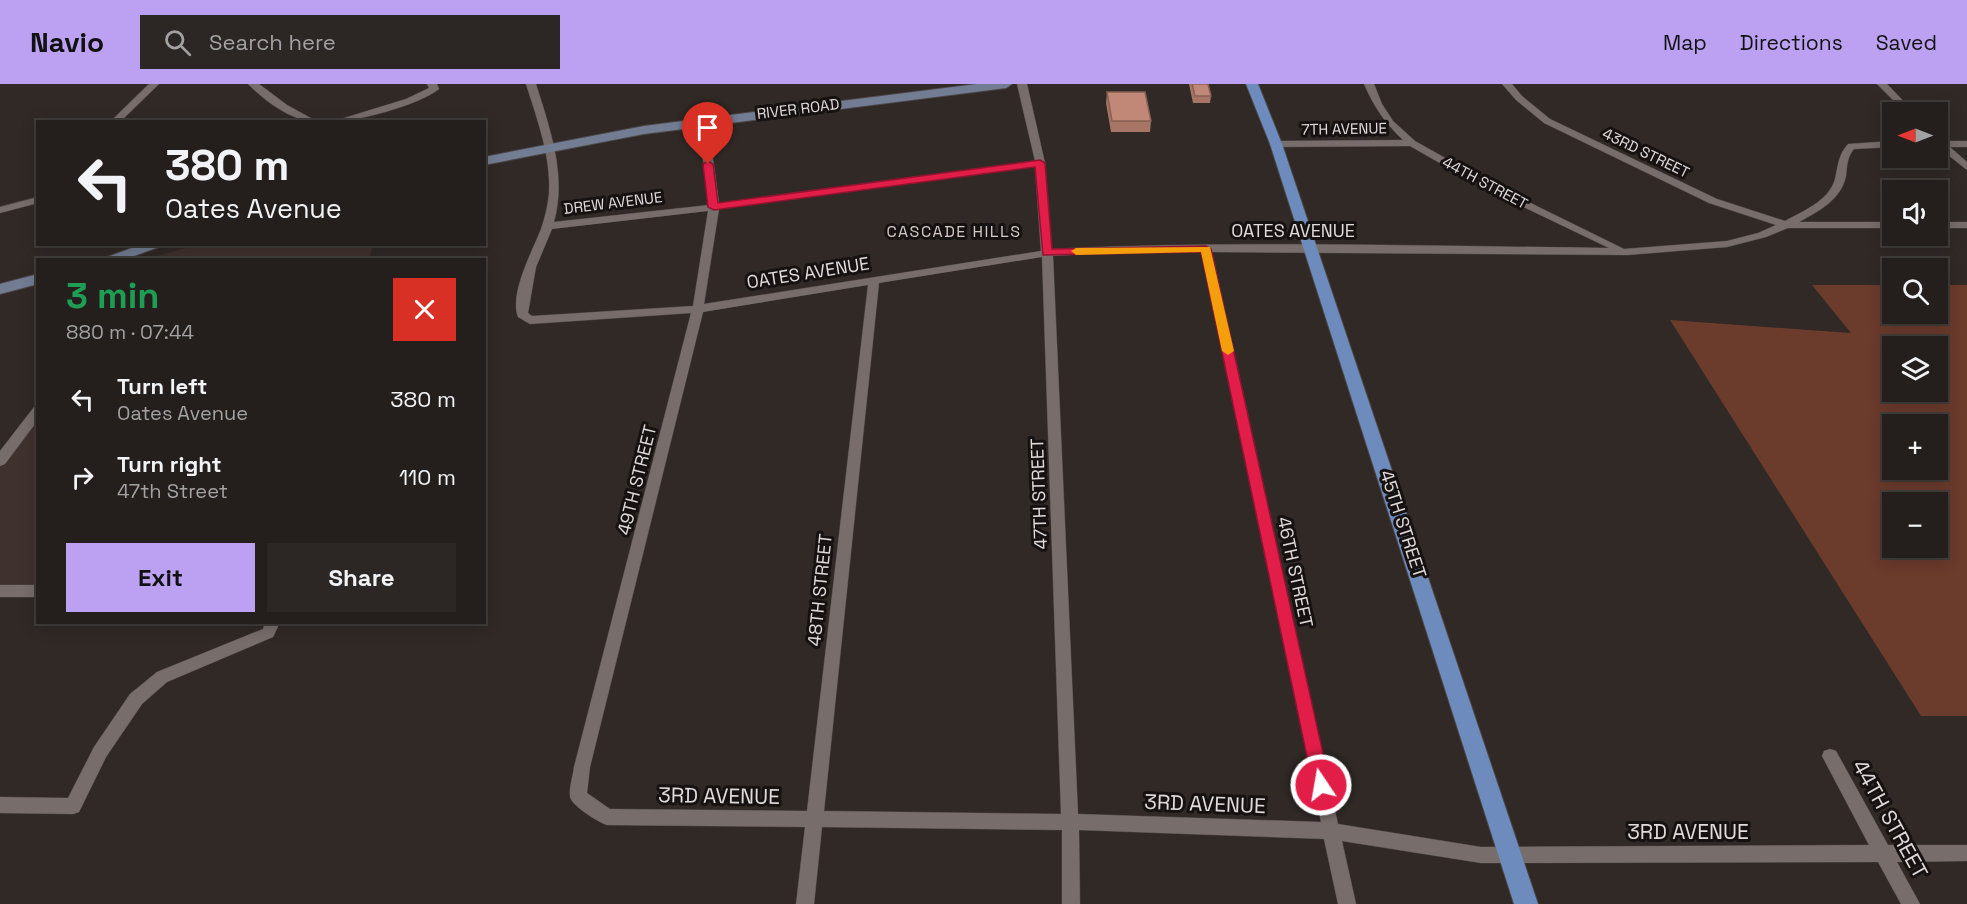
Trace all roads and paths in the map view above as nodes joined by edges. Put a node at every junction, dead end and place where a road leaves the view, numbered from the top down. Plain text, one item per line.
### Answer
1 (154, 84) edge
2 (253, 84) edge
3 (432, 84) edge
4 (531, 84) edge
5 (1006, 84) edge
6 (1022, 84) edge
7 (1252, 84) edge
8 (1263, 84) edge
9 (1369, 84) edge
10 (1507, 84) edge
11 (1881, 84) edge
12 (1900, 102) edge
13 (116, 120) edge
14 (310, 120) edge
15 (342, 120) edge
16 (703, 122) junction
17 (1412, 143) junction
18 (1948, 143) edge
19 (1276, 144) junction
20 (1967, 144) edge
21 (1882, 145) edge
22 (551, 147) junction
23 (1948, 151) edge
24 (486, 161) edge
25 (1040, 163) junction
26 (1967, 167) edge
27 (36, 192) edge
28 (36, 200) edge
29 (22, 203) junction
30 (714, 207) junction
31 (0, 210) edge
32 (1786, 225) junction
33 (1882, 225) edge
34 (1948, 225) edge
35 (1967, 225) edge
36 (548, 226) junction
37 (153, 246) edge
38 (1206, 249) junction
39 (1311, 249) junction
40 (1627, 252) junction
41 (1047, 253) junction
42 (113, 258) edge
43 (36, 280) edge
44 (874, 280) junction
45 (0, 289) edge
46 (698, 309) junction
47 (36, 413) edge
48 (1, 458) edge
49 (0, 591) edge
50 (36, 591) edge
51 (272, 624) edge
52 (1830, 756) dead end
53 (0, 805) edge
54 (619, 817) joint
55 (814, 821) junction
56 (1070, 822) junction
57 (1331, 831) junction
58 (1882, 853) junction
59 (1967, 853) edge
60 (1513, 855) junction
61 (804, 904) edge
62 (1071, 904) edge
63 (1347, 904) edge
64 (1526, 904) edge
65 (1911, 904) edge

1 - 13 street
2 - 14 street
3 - 15 street
4 - 22 street
5 - 16 main road, RIVER ROAD
6 - 25 street, 47TH STREET
7 - 19 main road, 45TH STREET
8 - 19 main road, 45TH STREET
9 - 17 street, 44TH STREET
10 - 32 street, 43RD STREET
11 - 12 street
16 - 22 main road, RIVER ROAD
16 - 30 street, 49TH STREET
17 - 19 street, 7TH AVENUE
17 - 40 street, 44TH STREET
18 - 20 street
19 - 39 main road, 45TH STREET
21 - 32 street
22 - 24 main road, RIVER ROAD
22 - 36 street
23 - 26 street
25 - 30 street, DREW AVENUE
25 - 41 street, 47TH STREET
27 - 29 street
28 - 29 street
29 - 31 street
30 - 36 street, DREW AVENUE
30 - 46 street, 49TH STREET
32 - 33 street, OATES AVENUE
32 - 40 street, OATES AVENUE
34 - 35 street
36 - 46 street, OATES AVENUE
37 - 42 main road
38 - 39 street, OATES AVENUE
38 - 41 street, OATES AVENUE
38 - 57 street, 46TH STREET
39 - 40 street, OATES AVENUE
39 - 60 main road, 45TH STREET
41 - 44 street, OATES AVENUE
41 - 56 street, 47TH STREET
43 - 45 main road
44 - 46 street, OATES AVENUE
44 - 55 street, 48TH STREET
46 - 54 street, 49TH STREET
47 - 48 street
49 - 50 street
51 - 53 street
52 - 58 street, 44TH STREET
54 - 55 street, 3RD AVENUE
55 - 56 street, 3RD AVENUE
55 - 61 street, 48TH STREET
56 - 57 street, 3RD AVENUE
56 - 62 street, 47TH STREET
57 - 60 street, 3RD AVENUE
57 - 63 street, 46TH STREET
58 - 59 street, 3RD AVENUE
58 - 60 street, 3RD AVENUE
58 - 65 street, 44TH STREET
60 - 64 main road, 45TH STREET

